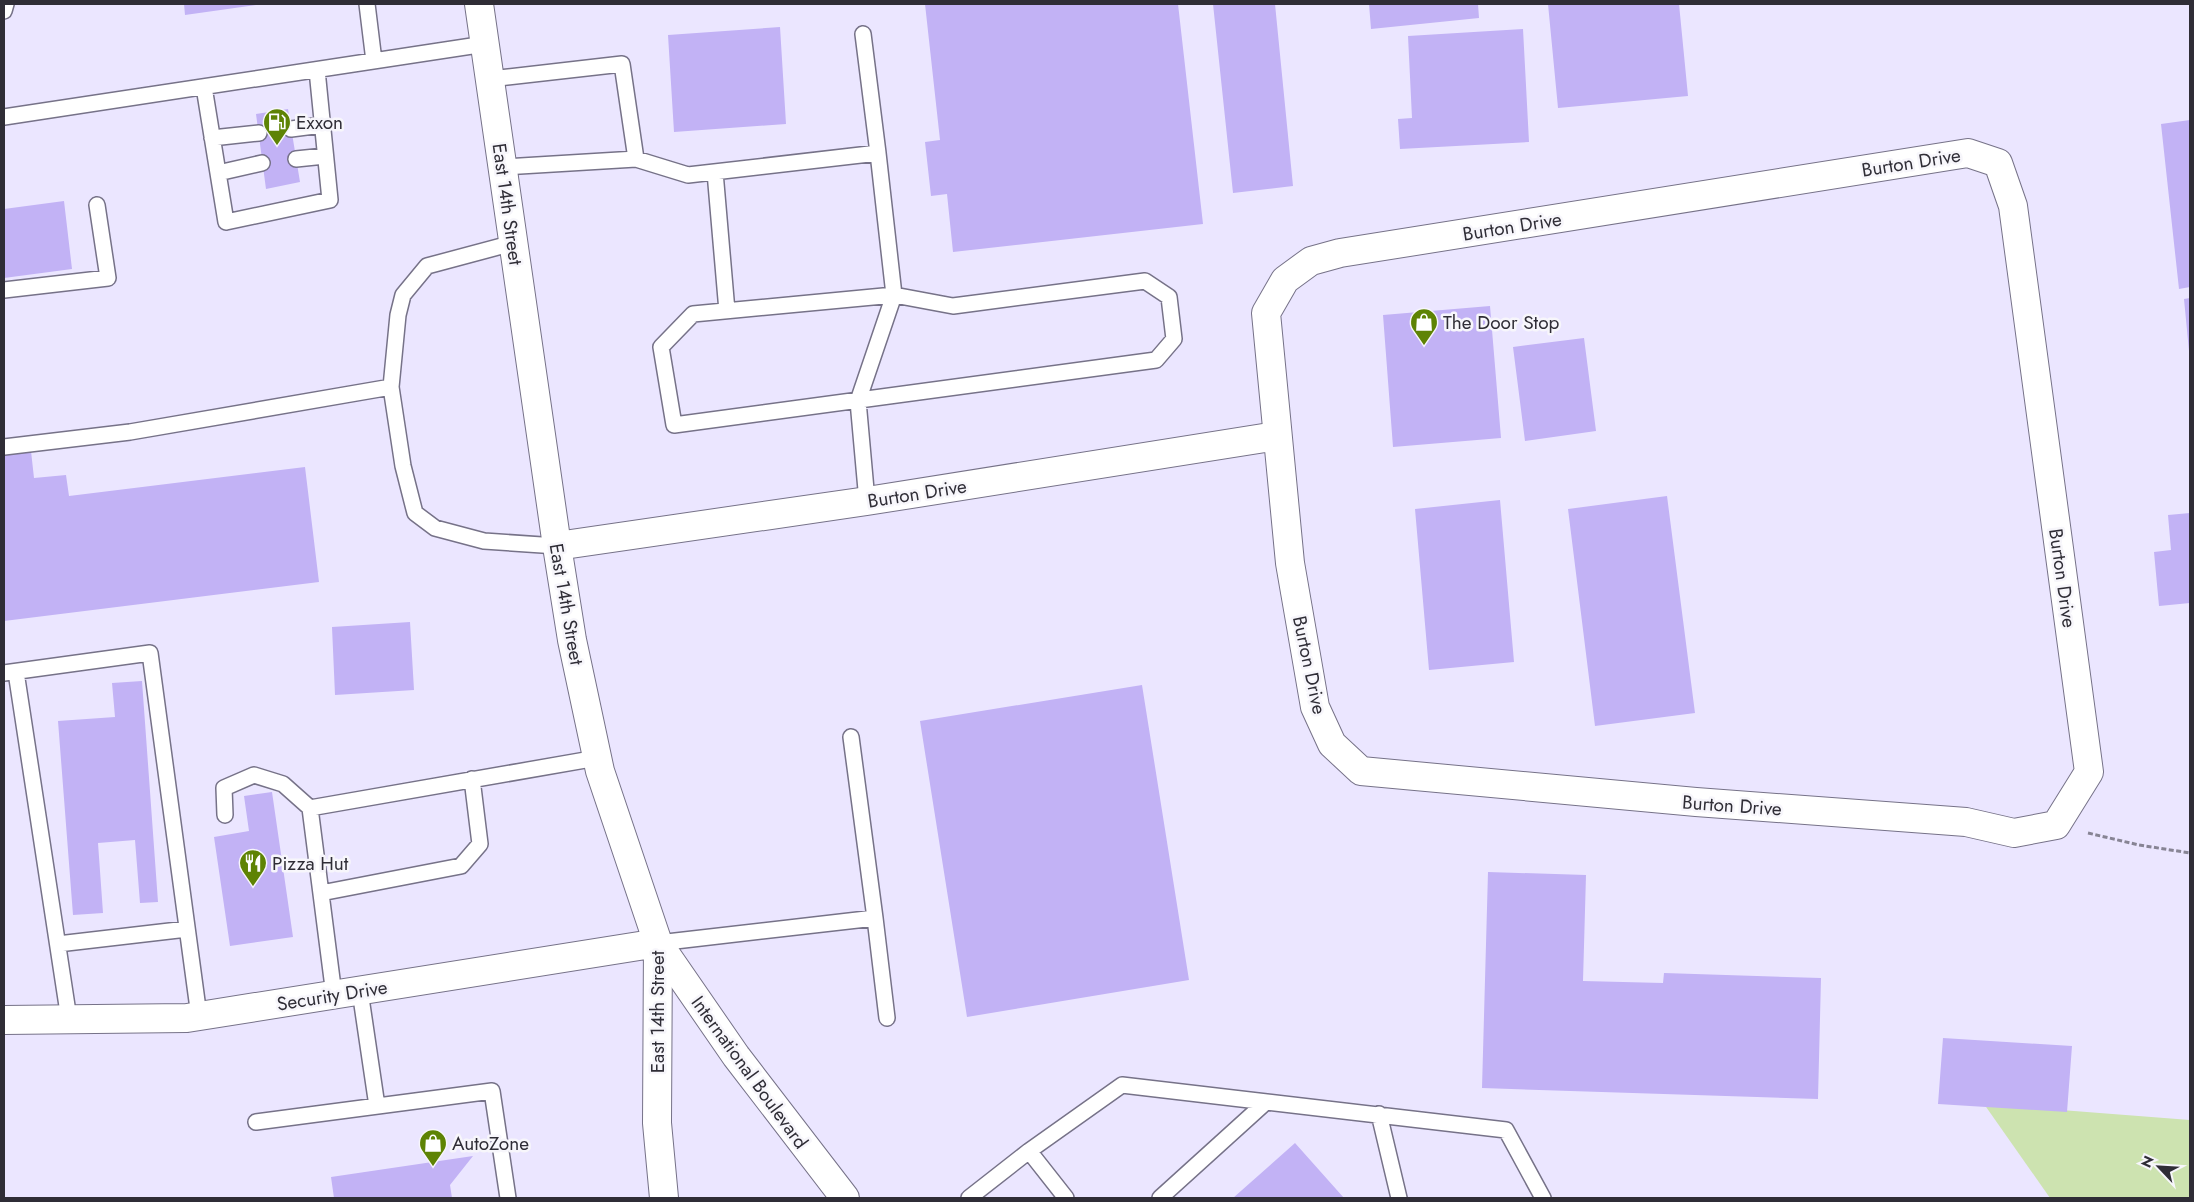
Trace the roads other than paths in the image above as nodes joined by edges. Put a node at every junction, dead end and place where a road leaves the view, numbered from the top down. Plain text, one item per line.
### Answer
1 (6, 4) edge
2 (367, 4) edge
3 (479, 4) edge
4 (4, 11) edge
5 (863, 34) dead end
6 (485, 44) junction
7 (374, 61) junction
8 (317, 70) junction
9 (490, 78) junction
10 (204, 87) junction
11 (4, 117) edge
12 (322, 125) junction
13 (291, 129) dead end
14 (258, 133) dead end
15 (212, 138) junction
16 (878, 153) junction
17 (325, 156) junction
18 (296, 159) dead end
19 (636, 159) junction
20 (262, 163) dead end
21 (502, 167) junction
22 (715, 172) junction
23 (218, 173) junction
24 (97, 205) dead end
25 (513, 243) junction
26 (4, 290) edge
27 (894, 295) junction
28 (727, 311) junction
29 (391, 387) junction
30 (858, 401) junction
31 (1277, 436) junction
32 (4, 447) edge
33 (867, 501) junction
34 (557, 546) junction
35 (10, 673) edge
36 (852, 737) dead end
37 (597, 758) junction
38 (472, 779) junction
39 (310, 808) junction
40 (225, 815) dead end
41 (321, 892) junction
42 (875, 918) junction
43 (187, 929) junction
44 (658, 943) junction
45 (58, 944) junction
46 (347, 993) junction
47 (199, 1016) junction
48 (887, 1018) dead end
49 (69, 1019) junction
50 (4, 1020) edge
51 (1266, 1102) junction
52 (377, 1106) junction
53 (1379, 1114) junction
54 (256, 1122) dead end
55 (1029, 1151) junction
56 (508, 1198) edge
57 (664, 1198) edge
58 (845, 1198) edge
59 (969, 1198) edge
60 (1066, 1198) edge
61 (1160, 1198) edge
62 (1399, 1198) edge
63 (1543, 1198) edge

1 - 4 lane
2 - 7 lane
3 - 6 street, East 14th Street
5 - 16 lane
6 - 7 lane
6 - 9 street, East 14th Street
7 - 8 lane
8 - 10 lane
8 - 12 lane
9 - 19 lane
9 - 21 street, East 14th Street
10 - 11 lane
10 - 15 lane
12 - 13 lane
12 - 17 lane
14 - 15 lane
15 - 23 lane
16 - 22 lane
16 - 27 lane
17 - 18 lane
17 - 23 lane
19 - 21 lane
19 - 22 lane
20 - 23 lane
21 - 25 street, East 14th Street
22 - 28 lane
24 - 26 lane
25 - 29 lane
25 - 34 street, East 14th Street
27 - 28 lane
27 - 30 lane
27 - 30 lane
28 - 30 lane
29 - 32 lane
29 - 34 lane
30 - 33 lane
31 - 31 street, Burton Drive
31 - 33 street, Burton Drive
33 - 34 street, Burton Drive
34 - 37 street, East 14th Street
35 - 43 lane
35 - 45 lane
36 - 42 lane
37 - 38 lane
37 - 44 street, East 14th Street
38 - 39 lane
38 - 41 lane
39 - 40 lane
39 - 41 lane
41 - 46 lane
42 - 44 lane
42 - 48 lane
43 - 45 lane
43 - 47 lane
44 - 46 street, Security Drive
44 - 57 street, East 14th Street
44 - 58 street, International Boulevard
45 - 49 lane
46 - 47 street, Security Drive
46 - 52 lane
47 - 49 street, Security Drive
49 - 50 street, Security Drive
51 - 53 lane
51 - 55 lane
51 - 61 lane
52 - 54 lane
52 - 56 lane
53 - 62 lane
53 - 63 lane
55 - 59 lane
55 - 60 lane

